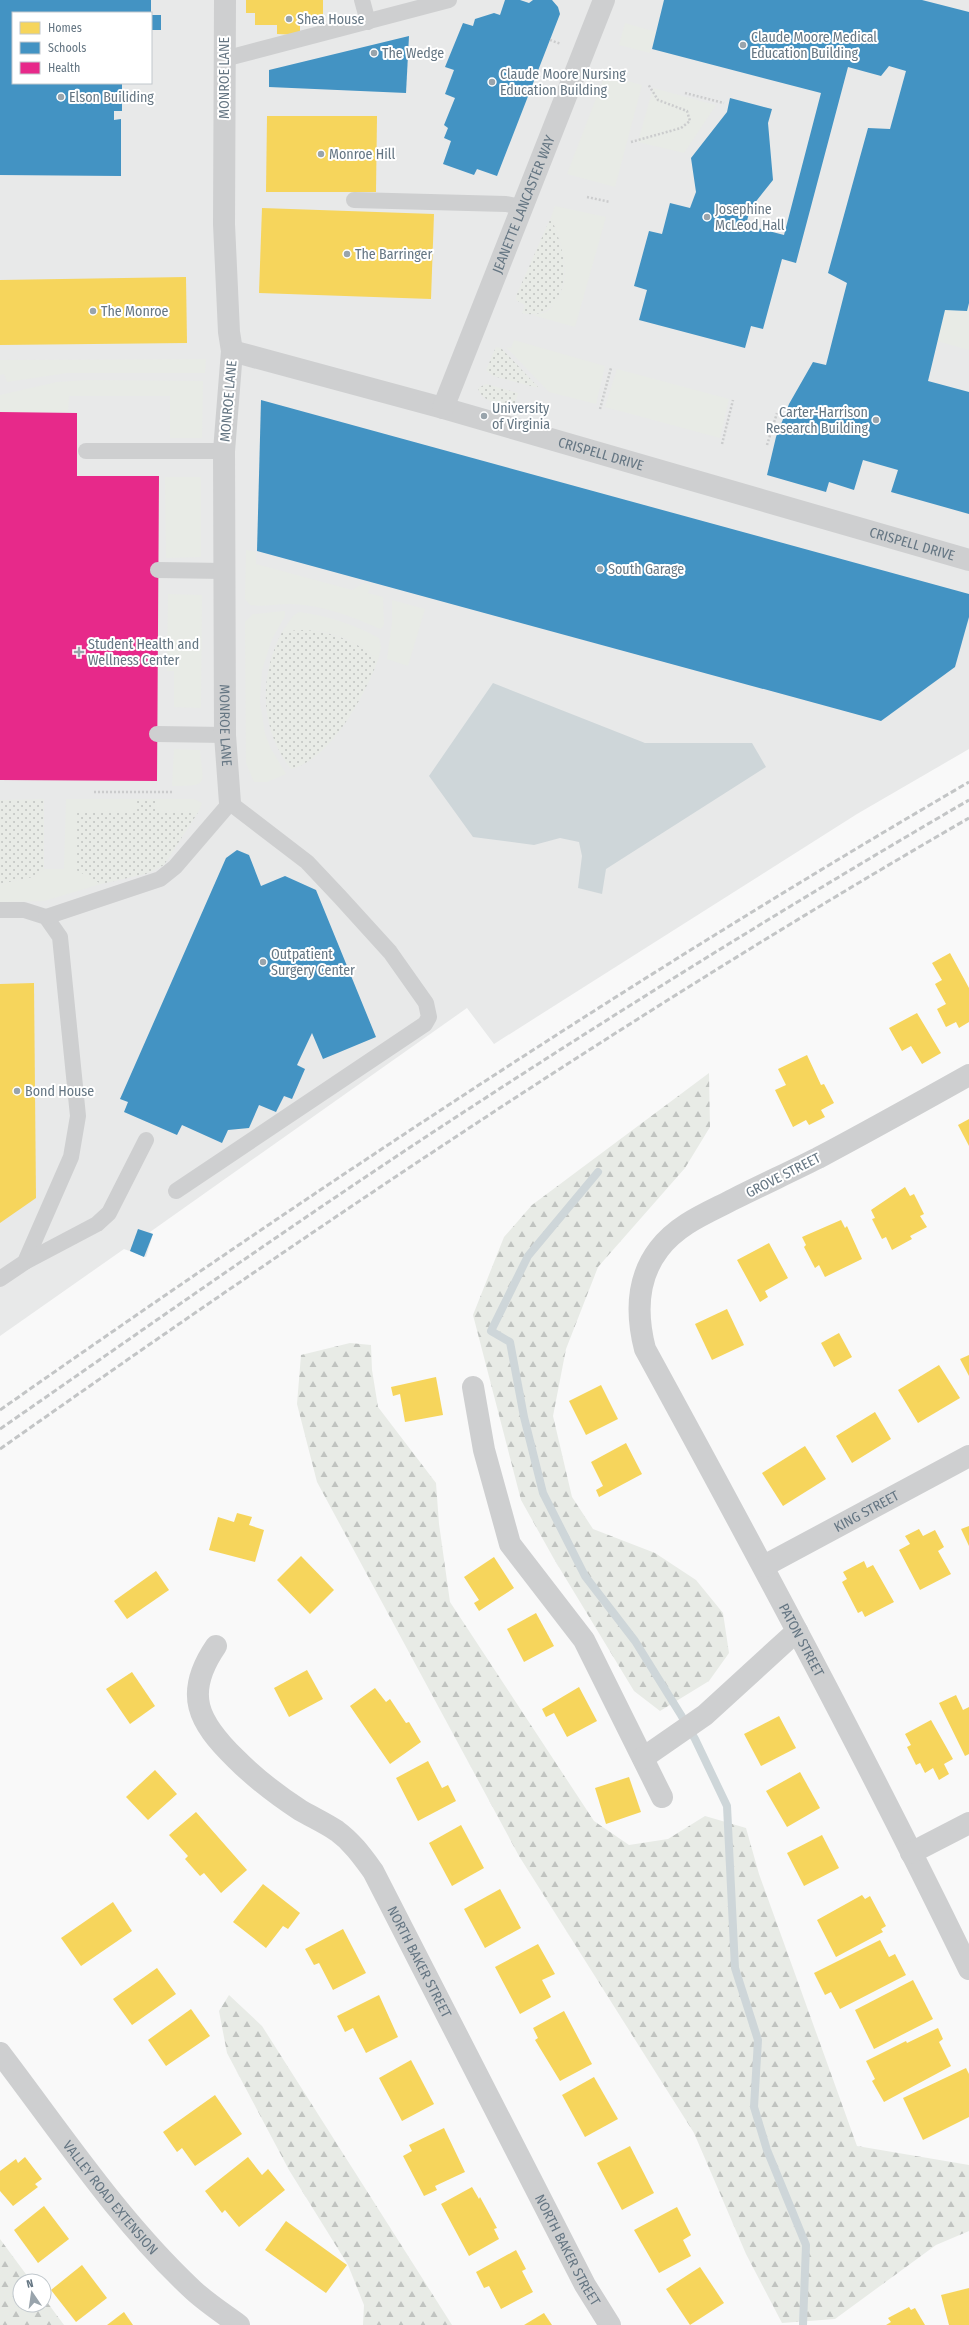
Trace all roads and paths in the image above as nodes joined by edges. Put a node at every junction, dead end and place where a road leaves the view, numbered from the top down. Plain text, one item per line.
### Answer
1 (225, 0) edge
2 (362, 0) edge
3 (449, 0) edge
4 (604, 0) edge
5 (368, 22) junction
6 (550, 40) dead end
7 (566, 45) dead end
8 (224, 59) junction
9 (648, 84) dead end
10 (685, 93) dead end
11 (724, 103) dead end
12 (631, 142) dead end
13 (587, 196) dead end
14 (354, 200) dead end
15 (610, 202) dead end
16 (522, 207) junction
17 (232, 351) junction
18 (611, 368) dead end
19 (733, 400) dead end
20 (443, 408) junction
21 (600, 409) dead end
22 (777, 414) dead end
23 (722, 444) dead end
24 (767, 445) dead end
25 (86, 451) dead end
26 (224, 451) junction
27 (969, 560) edge
28 (158, 570) dead end
29 (224, 571) junction
30 (157, 734) dead end
31 (225, 735) junction
32 (94, 792) dead end
33 (173, 792) dead end
34 (230, 803) junction
35 (0, 910) edge
36 (46, 917) junction
37 (969, 1075) edge
38 (146, 1140) dead end
39 (176, 1191) dead end
40 (25, 1262) junction
41 (0, 1280) edge
42 (639, 1310) joint
43 (473, 1387) dead end
44 (969, 1456) edge
45 (764, 1566) junction
46 (797, 1631) junction
47 (216, 1646) dead end
48 (643, 1758) junction
49 (662, 1797) dead end
50 (969, 1823) edge
51 (912, 1853) junction
52 (969, 1969) edge
53 (0, 2053) edge
54 (239, 2325) edge
55 (610, 2325) edge

1 - 8 street, MONROE LANE
2 - 5 lane
3 - 5 lane
4 - 16 street, JEANETTE LANCASTER WAY
5 - 8 lane
6 - 7 path
8 - 17 street, MONROE LANE
9 - 12 path
10 - 11 path
13 - 15 path
14 - 16 lane
16 - 20 street, JEANETTE LANCASTER WAY
17 - 20 street, CRISPELL DRIVE
17 - 26 street, MONROE LANE
18 - 21 path
19 - 23 path
20 - 27 street, CRISPELL DRIVE
22 - 24 path
25 - 26 lane
26 - 29 street, MONROE LANE
28 - 29 lane
29 - 31 street, MONROE LANE
30 - 31 lane
31 - 34 street, MONROE LANE
32 - 33 path
34 - 36 lane
34 - 39 lane
35 - 36 lane
36 - 40 lane
37 - 42 street, GROVE STREET
38 - 40 lane
40 - 41 lane
42 - 45 street, PATON STREET
43 - 48 street
44 - 45 street, KING STREET
45 - 46 street, PATON STREET
46 - 48 street
46 - 51 street, PATON STREET
47 - 55 street, NORTH BAKER STREET
48 - 49 street
50 - 51 street
51 - 52 street, PATON STREET
53 - 54 street, VALLEY ROAD EXTENSION

